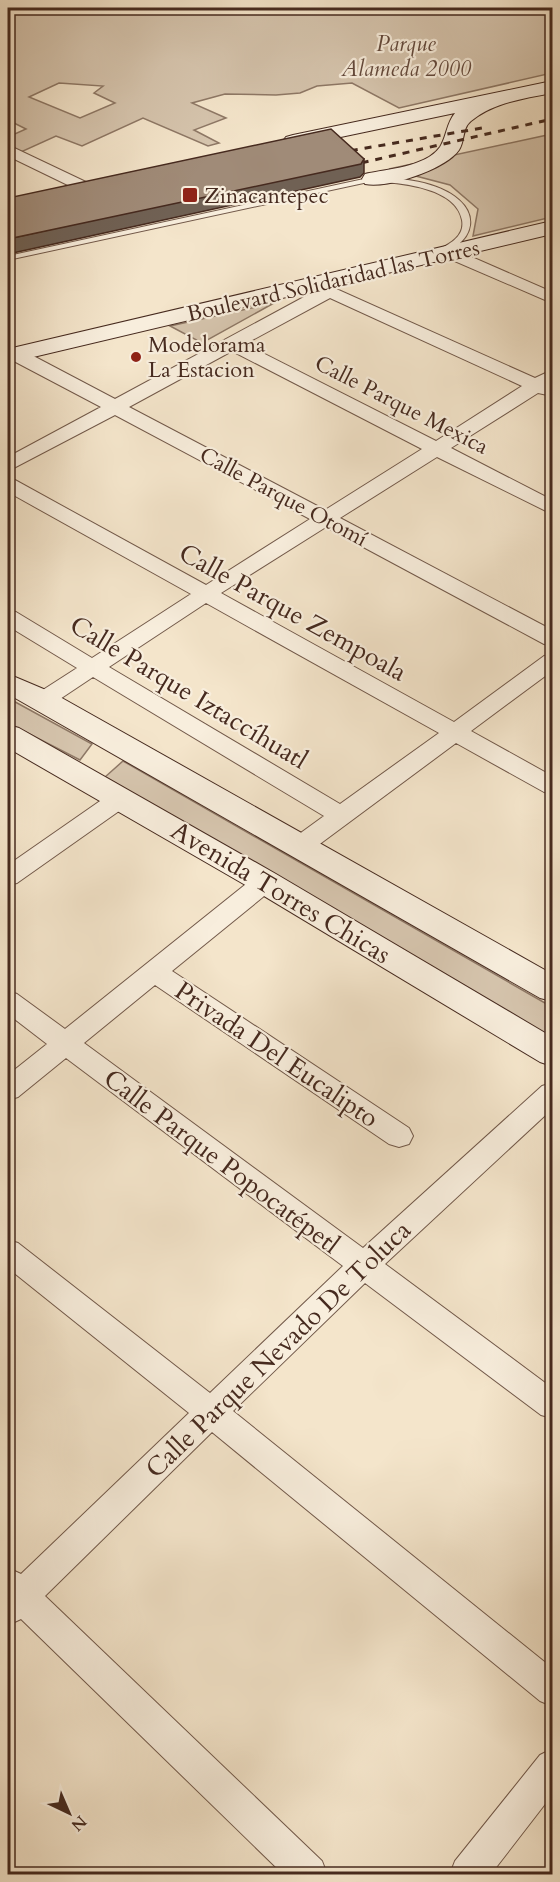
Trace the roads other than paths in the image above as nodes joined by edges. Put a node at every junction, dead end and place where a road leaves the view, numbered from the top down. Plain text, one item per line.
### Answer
1 (552, 87) edge
2 (506, 97) junction
3 (277, 145) edge
4 (8, 150) edge
5 (373, 179) junction
6 (105, 181) edge
7 (82, 186) junction
8 (50, 192) edge
9 (552, 228) edge
10 (440, 255) junction
11 (8, 258) edge
12 (320, 288) junction
13 (552, 298) edge
14 (230, 344) junction
15 (11, 355) edge
16 (547, 385) edge
17 (114, 406) junction
18 (438, 449) junction
19 (8, 465) edge
20 (8, 484) edge
21 (552, 508) edge
22 (328, 518) junction
23 (204, 595) junction
24 (8, 617) edge
25 (552, 639) edge
26 (552, 661) edge
27 (91, 667) junction
28 (8, 683) edge
29 (43, 700) junction
30 (454, 733) junction
31 (8, 735) edge
32 (121, 744) junction
33 (82, 775) junction
34 (552, 786) edge
35 (121, 798) junction
36 (342, 816) junction
37 (300, 846) junction
38 (8, 877) edge
39 (265, 882) junction
40 (155, 972) junction
41 (552, 989) edge
42 (8, 1001) edge
43 (64, 1044) junction
44 (552, 1053) edge
45 (8, 1090) edge
46 (552, 1093) edge
47 (399, 1136) dead end
48 (8, 1252) edge
49 (363, 1266) junction
50 (549, 1395) edge
51 (211, 1412) junction
52 (12, 1596) edge
53 (552, 1689) edge
54 (552, 1767) edge
55 (309, 1875) edge
56 (468, 1875) edge

1 - 2 main road
2 - 3 main road
2 - 5 main road
4 - 7 street
5 - 10 lane
5 - 11 lane
6 - 7 main road
7 - 8 main road
9 - 10 main road, Boulevard Solidaridad las Torres
10 - 12 main road, Boulevard Solidaridad las Torres
10 - 13 street
12 - 14 street
12 - 15 main road, Boulevard Solidaridad las Torres
12 - 16 street
14 - 17 street
14 - 18 street, Calle Parque Mexica
15 - 17 street, Calle Parque Otomí
16 - 18 street
17 - 19 street
17 - 22 street, Calle Parque Otomí
18 - 21 street, Calle Parque Mexica
18 - 22 street
20 - 23 street, Calle Parque Zempoala
22 - 23 street
22 - 25 street, Calle Parque Otomí
23 - 27 street
23 - 30 street, Calle Parque Zempoala
24 - 27 street, Calle Parque Iztaccíhuatl
26 - 30 street
27 - 29 street
27 - 36 street, Calle Parque Iztaccíhuatl
28 - 29 main road, Avenida Torres Chicas
29 - 32 main road, Avenida Torres Chicas
30 - 34 street, Calle Parque Zempoala
30 - 36 street
31 - 33 main road, Avenida Torres Chicas
32 - 33 main road
32 - 37 main road, Avenida Torres Chicas
33 - 35 main road, Avenida Torres Chicas
35 - 38 street
35 - 39 main road, Avenida Torres Chicas
36 - 37 street
37 - 41 main road, Avenida Torres Chicas
39 - 40 street
39 - 44 main road, Avenida Torres Chicas
40 - 43 street
40 - 47 street, Privada Del Eucalipto
42 - 43 street, Calle Parque Popocatépetl
43 - 45 street
43 - 49 street, Calle Parque Popocatépetl
46 - 49 street, Calle Parque Nevado De Toluca
48 - 51 street
49 - 50 street, Calle Parque Popocatépetl
49 - 51 street, Calle Parque Nevado De Toluca
51 - 52 street, Calle Parque Nevado De Toluca
51 - 53 street
52 - 55 street
54 - 56 street

